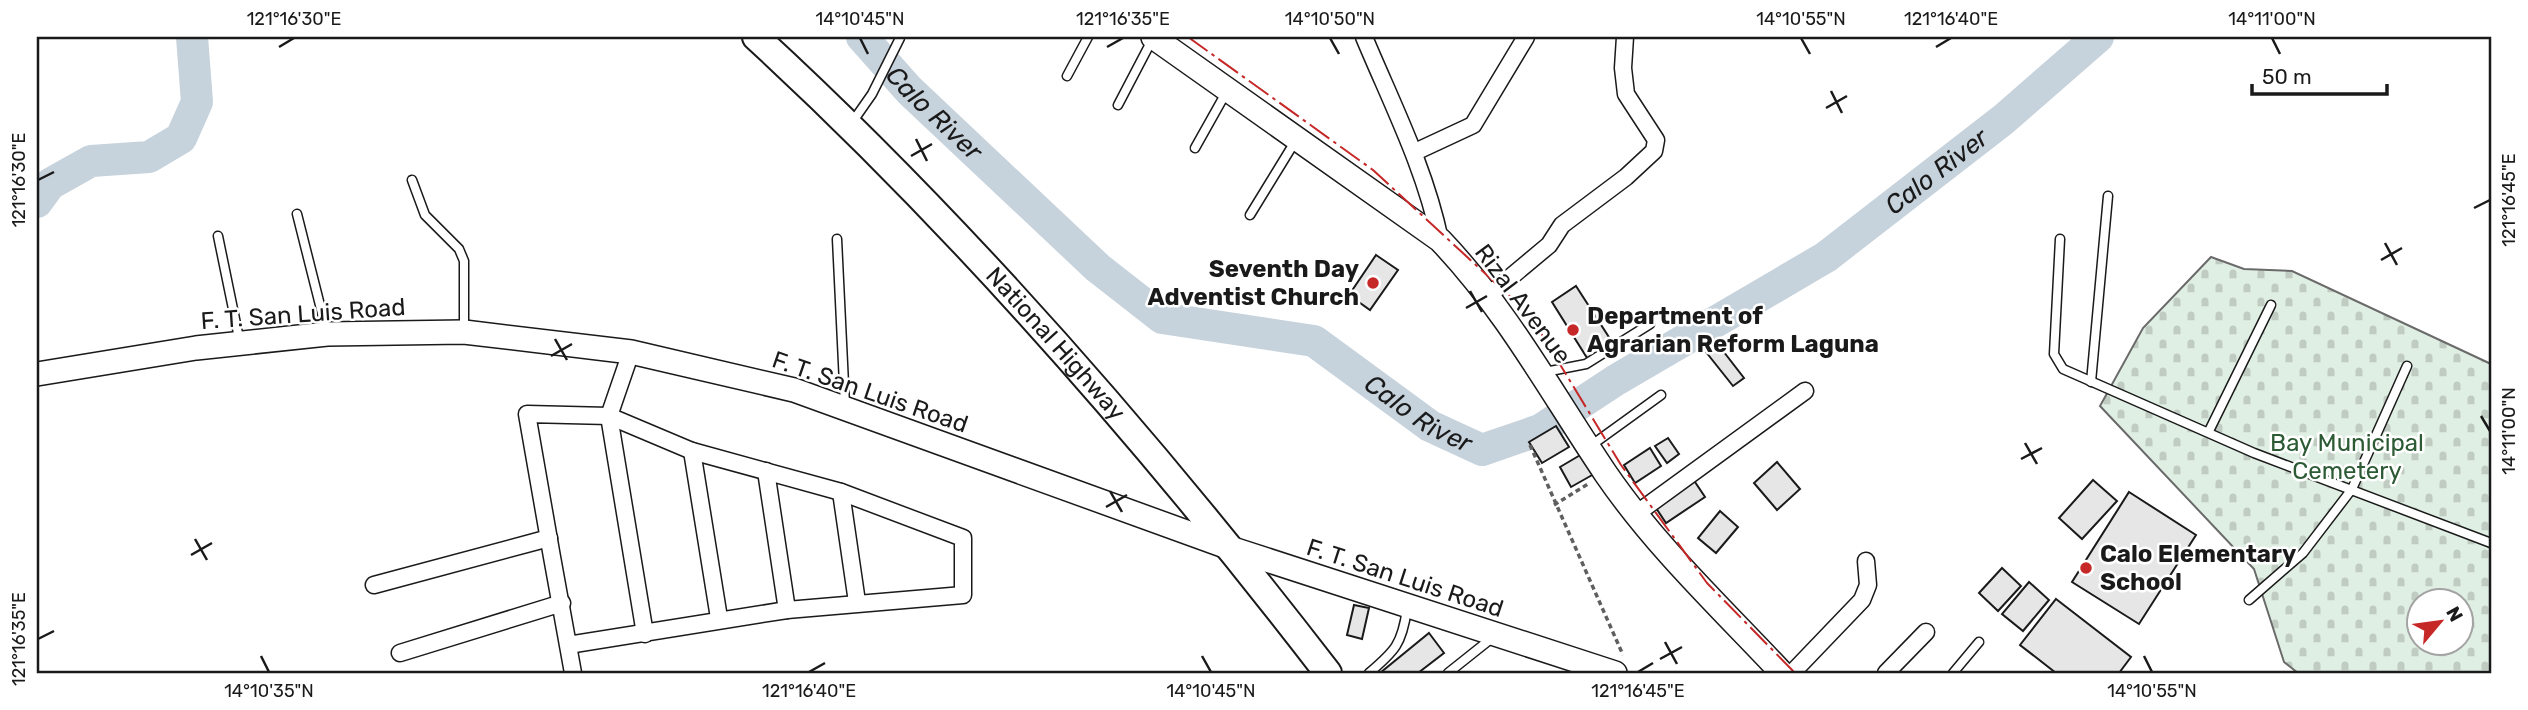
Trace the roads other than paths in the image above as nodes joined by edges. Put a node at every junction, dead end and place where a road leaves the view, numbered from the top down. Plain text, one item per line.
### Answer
1 (1088, 37) edge
2 (1153, 37) edge
3 (1364, 37) edge
4 (1526, 37) edge
5 (1625, 37) edge
6 (900, 38) edge
7 (765, 45) edge
8 (1067, 76) dead end
9 (1229, 89) junction
10 (1118, 105) dead end
11 (850, 126) junction
12 (1297, 137) junction
13 (1195, 148) dead end
14 (1415, 152) junction
15 (412, 180) dead end
16 (2108, 196) dead end
17 (297, 214) dead end
18 (1250, 215) dead end
19 (218, 236) dead end
20 (837, 239) dead end
21 (2060, 239) dead end
22 (1440, 240) junction
23 (1489, 296) junction
24 (2271, 305) dead end
25 (1650, 324) dead end
26 (464, 332) junction
27 (327, 334) junction
28 (240, 343) junction
29 (631, 352) junction
30 (2407, 366) dead end
31 (37, 374) edge
32 (1547, 380) junction
33 (2091, 382) junction
34 (1805, 391) dead end
35 (1661, 394) dead end
36 (845, 408) junction
37 (609, 416) junction
38 (2209, 431) junction
39 (1584, 437) junction
40 (692, 451) junction
41 (766, 471) junction
42 (2352, 489) junction
43 (841, 492) junction
44 (1636, 513) junction
45 (549, 538) junction
46 (2491, 543) edge
47 (1233, 550) junction
48 (1866, 561) dead end
49 (374, 585) dead end
50 (2249, 600) dead end
51 (857, 601) junction
52 (562, 603) junction
53 (1407, 606) junction
54 (786, 610) junction
55 (719, 618) junction
56 (1926, 632) dead end
57 (645, 634) junction
58 (1495, 635) junction
59 (1979, 642) dead end
60 (568, 645) junction
61 (400, 653) dead end
62 (1620, 667) edge
63 (573, 673) edge
64 (1328, 673) edge
65 (1368, 673) edge
66 (1448, 673) edge
67 (1782, 673) edge
68 (1792, 673) edge
69 (1886, 673) edge
70 (1953, 673) edge

1 - 8 lane
2 - 9 main road, Rizal Avenue
2 - 10 lane
3 - 14 street
4 - 14 street
5 - 23 street
6 - 11 lane
7 - 11 main road, National Highway
9 - 12 main road, Rizal Avenue
9 - 13 lane
11 - 47 main road, National Highway
12 - 18 lane
12 - 22 main road, Rizal Avenue
14 - 22 street
15 - 26 lane
16 - 33 lane
17 - 27 lane
19 - 28 lane
20 - 36 lane
21 - 33 lane
22 - 23 main road, Rizal Avenue
23 - 32 main road, Rizal Avenue
24 - 38 lane
25 - 32 lane
26 - 27 main road, F. T. San Luis Road
26 - 29 main road, F. T. San Luis Road
27 - 28 main road, F. T. San Luis Road
28 - 31 main road, F. T. San Luis Road
29 - 36 main road, F. T. San Luis Road
29 - 37 street
30 - 42 lane
32 - 39 main road, Rizal Avenue
33 - 38 lane
34 - 44 street
35 - 39 lane
36 - 47 main road, F. T. San Luis Road
37 - 40 street
37 - 45 street
37 - 57 street
38 - 42 lane
39 - 44 main road, Rizal Avenue
40 - 41 street
40 - 55 street
41 - 43 street
41 - 54 street
42 - 46 lane
42 - 50 lane
43 - 51 street
43 - 51 street
44 - 67 main road, Rizal Avenue
45 - 49 street
45 - 52 street
47 - 53 main road, F. T. San Luis Road
47 - 64 main road, National Highway
48 - 68 street
51 - 54 street
52 - 60 street
52 - 61 street
53 - 58 main road, F. T. San Luis Road
53 - 65 lane
54 - 55 street
55 - 57 street
56 - 69 street
57 - 60 street
58 - 62 main road, F. T. San Luis Road
58 - 66 lane
59 - 70 lane
60 - 63 street

